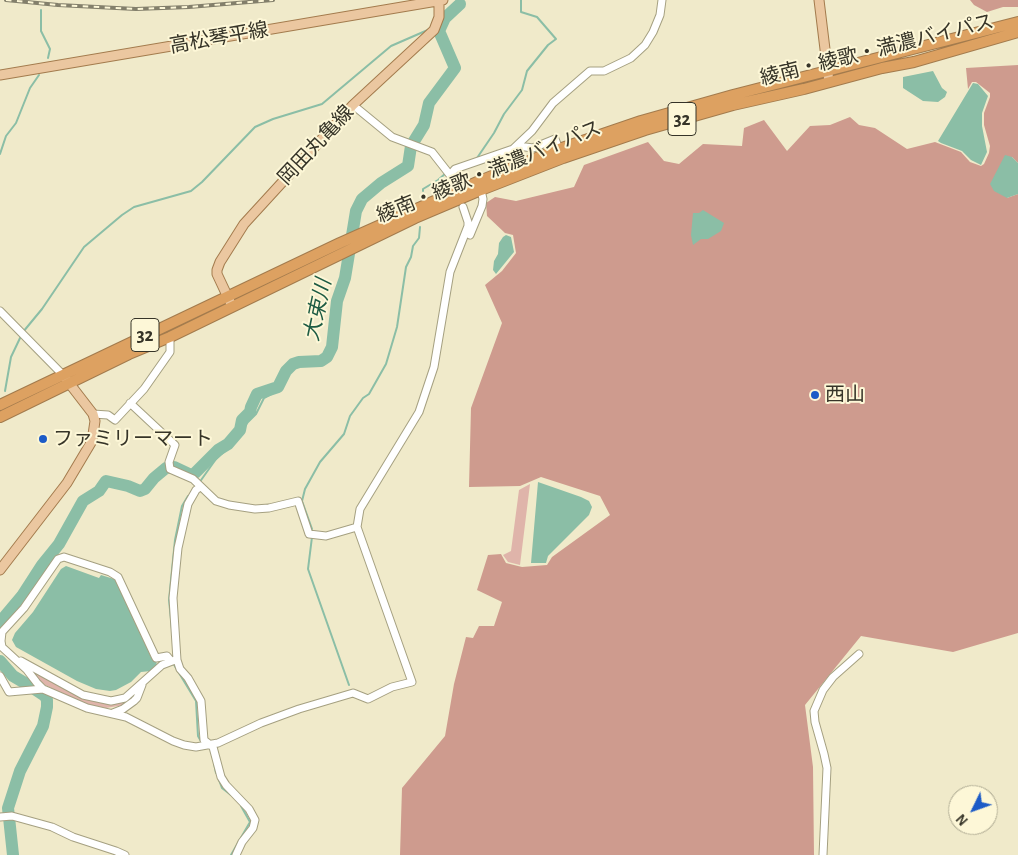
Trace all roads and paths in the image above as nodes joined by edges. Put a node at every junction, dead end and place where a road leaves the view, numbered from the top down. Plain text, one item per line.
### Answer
1 (441, 0) edge
2 (662, 0) edge
3 (818, 0) edge
4 (1018, 22) edge
5 (1018, 32) edge
6 (827, 71) junction
7 (0, 75) edge
8 (829, 82) junction
9 (353, 104) junction
10 (518, 146) junction
11 (559, 150) junction
12 (480, 190) junction
13 (463, 208) dead end
14 (463, 242) junction
15 (227, 295) junction
16 (232, 306) junction
17 (0, 311) edge
18 (170, 337) junction
19 (66, 379) junction
20 (130, 403) junction
21 (0, 405) edge
22 (93, 414) junction
23 (0, 417) edge
24 (199, 485) junction
25 (357, 527) junction
26 (0, 570) edge
27 (859, 654) dead end
28 (16, 660) junction
29 (172, 660) junction
30 (0, 676) edge
31 (144, 682) junction
32 (42, 689) junction
33 (113, 713) junction
34 (207, 746) junction
35 (6, 817) edge
36 (125, 855) edge
37 (236, 855) edge
38 (823, 855) edge

1 - 7 main road, 高松琴平線
1 - 9 main road, 岡田丸亀線
2 - 10 street
3 - 6 main road
4 - 6 highway, 綾南・綾歌・満濃バイパス / 32
5 - 8 highway, 綾南・綾歌・満濃バイパス / 32
6 - 8 main road
6 - 11 highway, 綾南・綾歌・満濃バイパス / 32
8 - 12 highway, 綾南・綾歌・満濃バイパス / 32
9 - 10 street
9 - 15 main road, 岡田丸亀線
10 - 11 street
11 - 15 highway, 綾南・綾歌・満濃バイパス / 32
12 - 14 street
12 - 16 highway, 綾南・綾歌・満濃バイパス / 32
13 - 14 street
14 - 25 street
15 - 16 main road, 岡田丸亀線
15 - 19 highway, 綾南・綾歌・満濃バイパス / 32
16 - 18 highway, 綾南・綾歌・満濃バイパス / 32
17 - 19 street
18 - 19 highway, 綾南・綾歌・満濃バイパス / 32
18 - 20 street
19 - 21 highway, 綾南・綾歌・満濃バイパス / 32
19 - 22 main road
19 - 23 highway, 綾南・綾歌・満濃バイパス / 32
20 - 22 street
20 - 24 street
22 - 26 main road
24 - 25 street
24 - 29 street
25 - 34 street
27 - 38 street
28 - 29 street
28 - 31 street
28 - 32 street
29 - 31 street
29 - 34 street
30 - 32 street
31 - 33 street
32 - 33 street
33 - 34 street
34 - 37 street
35 - 36 street

